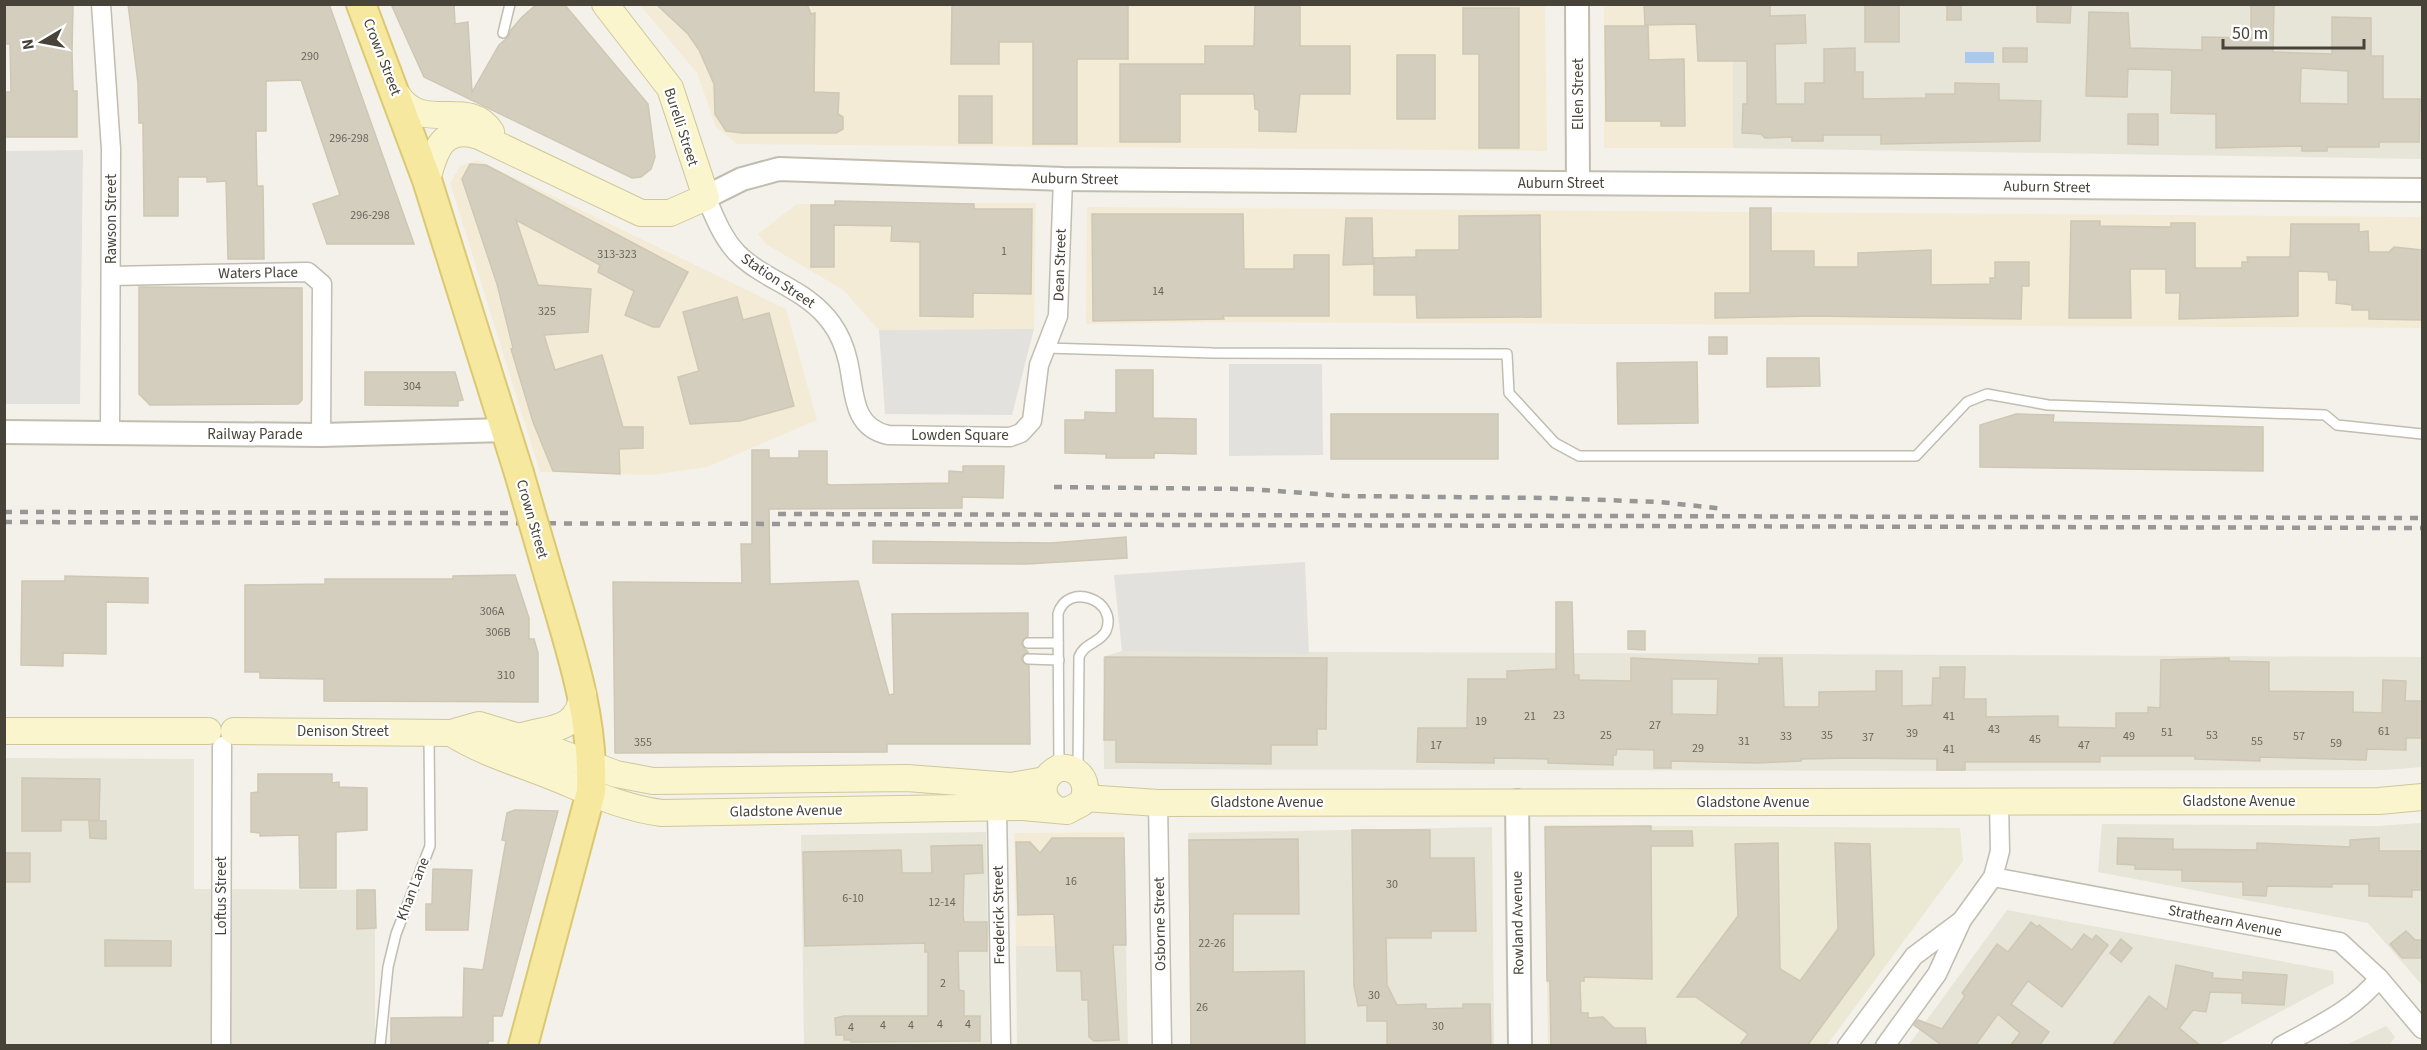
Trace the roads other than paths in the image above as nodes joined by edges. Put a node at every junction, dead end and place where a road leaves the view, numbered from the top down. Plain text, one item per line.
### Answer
1 (101, 4) edge
2 (361, 4) edge
3 (510, 4) edge
4 (605, 4) edge
5 (1578, 4) edge
6 (503, 33) dead end
7 (398, 96) junction
8 (502, 147) junction
9 (1063, 179) junction
10 (427, 180) junction
11 (1578, 183) junction
12 (2422, 190) edge
13 (706, 197) junction
14 (111, 276) junction
15 (1046, 348) junction
16 (856, 407) joint
17 (506, 430) junction
18 (4, 432) edge
19 (111, 434) junction
20 (2422, 434) edge
21 (321, 435) junction
22 (1028, 643) dead end
23 (1058, 643) junction
24 (1028, 659) dead end
25 (1059, 660) junction
26 (583, 694) junction
27 (4, 730) edge
28 (440, 732) junction
29 (221, 736) junction
30 (519, 737) junction
31 (1061, 773) junction
32 (591, 778) junction
33 (1002, 797) junction
34 (2422, 797) edge
35 (1084, 798) junction
36 (1516, 801) junction
37 (1998, 802) junction
38 (1158, 803) junction
39 (1056, 810) junction
40 (1993, 877) junction
41 (1962, 920) junction
42 (2379, 978) junction
43 (2422, 1029) edge
44 (221, 1046) edge
45 (380, 1046) edge
46 (523, 1046) edge
47 (1002, 1046) edge
48 (1162, 1046) edge
49 (1520, 1046) edge
50 (1847, 1046) edge
51 (1885, 1046) edge
52 (2281, 1046) edge

1 - 14 street, Rawson Street
2 - 7 main road, Crown Street
3 - 6 lane
4 - 13 main road, Burelli Street
5 - 11 street, Ellen Street
7 - 8 main road
7 - 10 main road, Crown Street
8 - 10 main road
8 - 13 main road
9 - 11 street, Auburn Street
9 - 13 street, Auburn Street
9 - 15 street, Dean Street
10 - 17 main road, Crown Street
11 - 12 street, Auburn Street
13 - 16 street, Station Street
14 - 19 street, Rawson Street
14 - 21 street, Waters Place
15 - 16 street, Lowden Square
15 - 20 lane
17 - 21 street, Railway Parade
17 - 26 main road, Crown Street, bridge
18 - 19 street, Railway Parade
19 - 21 street, Railway Parade
22 - 23 lane
23 - 25 lane
23 - 31 lane
24 - 25 lane
25 - 31 lane
26 - 30 main road
26 - 32 main road, Crown Street
27 - 29 main road, Denison Street
28 - 29 main road, Denison Street
28 - 30 main road, Denison Street
28 - 32 main road
28 - 45 lane, Khan Lane
29 - 44 street, Loftus Street
30 - 32 main road, Denison Street
31 - 33 main road, Gladstone Avenue
31 - 35 main road
31 - 39 main road
32 - 33 main road, Gladstone Avenue
32 - 46 main road, Crown Street
33 - 39 main road, Gladstone Avenue
33 - 47 street, Frederick Street
34 - 37 main road, Gladstone Avenue
35 - 38 main road, Gladstone Avenue
35 - 39 main road
36 - 37 main road, Gladstone Avenue
36 - 38 main road, Gladstone Avenue
36 - 49 street, Rowland Avenue
37 - 40 street
38 - 48 street, Osborne Street
40 - 41 street
40 - 42 street, Strathearn Avenue
41 - 50 street
41 - 51 street
42 - 43 street, Strathearn Avenue
42 - 52 street

